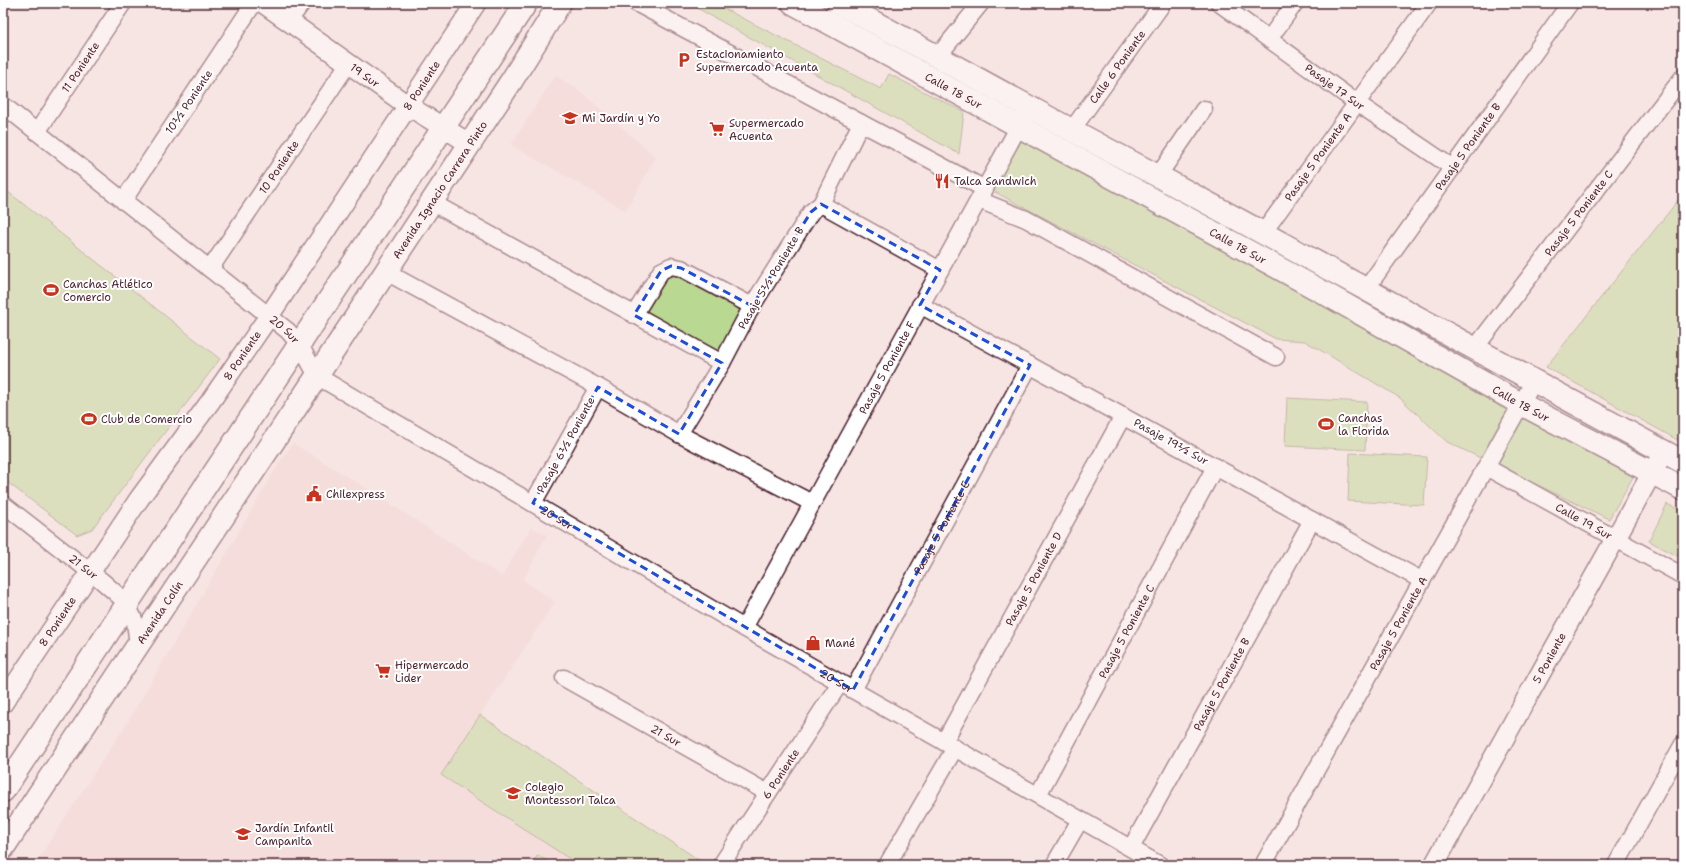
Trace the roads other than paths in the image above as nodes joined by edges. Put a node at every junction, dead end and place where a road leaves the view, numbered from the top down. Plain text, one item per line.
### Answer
1 (123, 3) edge
2 (254, 3) edge
3 (263, 3) edge
4 (302, 3) edge
5 (476, 3) edge
6 (526, 3) edge
7 (560, 3) edge
8 (636, 3) edge
9 (793, 3) edge
10 (838, 3) edge
11 (981, 3) edge
12 (1163, 3) edge
13 (1219, 3) edge
14 (1295, 3) edge
15 (1429, 3) edge
16 (1570, 3) edge
17 (288, 22) junction
18 (1269, 39) junction
19 (938, 56) junction
20 (348, 64) junction
21 (1683, 78) edge
22 (1357, 103) junction
23 (3, 105) edge
24 (407, 106) junction
25 (1204, 109) dead end
26 (1024, 117) junction
27 (861, 123) junction
28 (444, 128) junction
29 (1071, 131) junction
30 (37, 132) junction
31 (470, 144) junction
32 (1453, 168) junction
33 (1158, 176) junction
34 (982, 194) junction
35 (124, 200) junction
36 (431, 202) junction
37 (821, 204) junction
38 (1263, 233) junction
39 (210, 269) junction
40 (940, 270) junction
41 (386, 272) junction
42 (1366, 289) junction
43 (920, 305) junction
44 (752, 306) junction
45 (634, 315) junction
46 (269, 316) junction
47 (300, 346) junction
48 (1475, 348) junction
49 (1276, 357) dead end
50 (722, 363) junction
51 (1030, 365) junction
52 (317, 376) junction
53 (1534, 381) junction
54 (598, 387) junction
55 (1521, 404) junction
56 (1123, 416) junction
57 (679, 434) junction
58 (1664, 451) junction
59 (1683, 462) edge
60 (1215, 467) junction
61 (1486, 467) junction
62 (1652, 472) junction
63 (1683, 489) edge
64 (533, 502) junction
65 (812, 503) junction
66 (3, 504) edge
67 (1312, 520) junction
68 (1616, 538) junction
69 (90, 572) junction
70 (1683, 576) edge
71 (1421, 580) junction
72 (127, 603) junction
73 (744, 628) junction
74 (138, 646) junction
75 (564, 678) dead end
76 (846, 687) junction
77 (3, 703) edge
78 (1683, 744) edge
79 (950, 745) junction
80 (3, 791) edge
81 (768, 793) junction
82 (1038, 795) junction
83 (1080, 820) junction
84 (3, 848) edge
85 (1131, 848) junction
86 (721, 865) edge
87 (887, 865) edge
88 (1054, 865) edge
89 (1160, 865) edge
90 (1263, 865) edge
91 (1434, 865) edge
92 (1616, 865) edge

1 - 30 street, 11 Poniente
2 - 35 street, 10½ Poniente
3 - 17 street, 19 Sur
4 - 17 street
5 - 24 street, 8 Poniente
6 - 28 main road
7 - 31 main road, Avenida Ignacio Carrera Pinto
8 - 27 street
9 - 26 main road, Calle 18 Sur
10 - 19 main road, Calle 18 Sur
11 - 19 street
12 - 29 street, Calle 6 Poniente
13 - 18 street, Pasaje 17 Sur
14 - 18 street
15 - 22 street, Pasaje 5 Poniente A
16 - 32 street, Pasaje 5 Poniente B
17 - 20 street, 19 Sur
18 - 22 street, Pasaje 17 Sur
19 - 26 main road, Calle 18 Sur
20 - 24 street, 19 Sur
20 - 39 street, 10 Poniente
21 - 48 street, Pasaje 5 Poniente C
22 - 32 street, Pasaje 17 Sur
22 - 38 street, Pasaje 5 Poniente A
23 - 30 street, 20 Sur
24 - 28 street, 19 Sur
24 - 46 street, 8 Poniente
25 - 33 street
26 - 29 main road, Calle 18 Sur
26 - 34 street, Pasaje 5 Poniente F
26 - 55 main road, Calle 18 Sur
27 - 34 street
27 - 37 street, Pasaje 5½ Poniente B
28 - 31 street, 19 Sur
28 - 47 main road
29 - 33 main road, Calle 18 Sur
30 - 35 street, 20 Sur
31 - 36 main road, Avenida Ignacio Carrera Pinto
32 - 42 street, Pasaje 5 Poniente B
33 - 38 main road, Calle 18 Sur
34 - 40 street, Pasaje 5 Poniente F
34 - 49 street
35 - 39 street, 20 Sur
36 - 41 main road, Avenida Ignacio Carrera Pinto
36 - 45 street
37 - 40 street
37 - 44 street, Pasaje 5½ Poniente B
38 - 42 main road, Calle 18 Sur
39 - 46 street, 20 Sur
40 - 43 street, Pasaje 5 Poniente F
41 - 52 main road, Avenida Ignacio Carrera Pinto
41 - 54 street
42 - 48 main road, Calle 18 Sur
43 - 51 street, Pasaje 19½ Sur
43 - 65 street, Pasaje 5 Poniente F
44 - 45 street
44 - 50 street, Pasaje 5½ Poniente B
45 - 50 street
46 - 47 street, 20 Sur
46 - 69 street, 8 Poniente
47 - 52 street, 20 Sur
47 - 72 main road
48 - 53 main road, Calle 18 Sur
50 - 57 street, Pasaje 5½ Poniente B
51 - 56 street, Pasaje 19½ Sur
51 - 76 street, Pasaje 5 Poniente E
52 - 64 street, 20 Sur
52 - 74 main road, Avenida Colín
53 - 55 street, Pasaje 5 Poniente A
53 - 58 main road, Calle 18 Sur
54 - 57 street
54 - 64 street, Pasaje 6½ Poniente
55 - 61 street, Pasaje 5 Poniente A
55 - 62 main road, Calle 18 Sur
56 - 60 street, Pasaje 19½ Sur
56 - 79 street, Pasaje 5 Poniente D
57 - 65 street
58 - 59 main road, Calle 18 Sur
58 - 62 street, 5 Poniente
60 - 67 street, Pasaje 19½ Sur
60 - 82 street, Pasaje 5 Poniente C
61 - 68 street, Calle 19 Sur
61 - 71 street, Pasaje 5 Poniente A
62 - 63 main road, Calle 18 Sur
62 - 68 street, 5 Poniente
64 - 73 street, 20 Sur
65 - 73 street, Pasaje 5 Poniente F
66 - 69 street, 21 Sur
67 - 71 street, Pasaje 19½ Sur
67 - 85 street, Pasaje 5 Poniente B
68 - 70 street, Calle 19 Sur
68 - 91 street, 5 Poniente
69 - 72 street, 21 Sur
69 - 77 street, 8 Poniente
71 - 90 street, Pasaje 5 Poniente A
72 - 74 street, 21 Sur
72 - 80 main road
73 - 76 street, 20 Sur
74 - 84 main road, Avenida Colín
75 - 81 street, 21 Sur
76 - 79 street, 20 Sur
76 - 81 street, 6 Poniente
78 - 92 street
79 - 82 street, 20 Sur
79 - 87 street, Pasaje 5 Poniente D
81 - 86 street, 6 Poniente
82 - 83 street, 20 Sur
83 - 85 street, 20 Sur
83 - 88 street
85 - 89 street, 20 Sur

